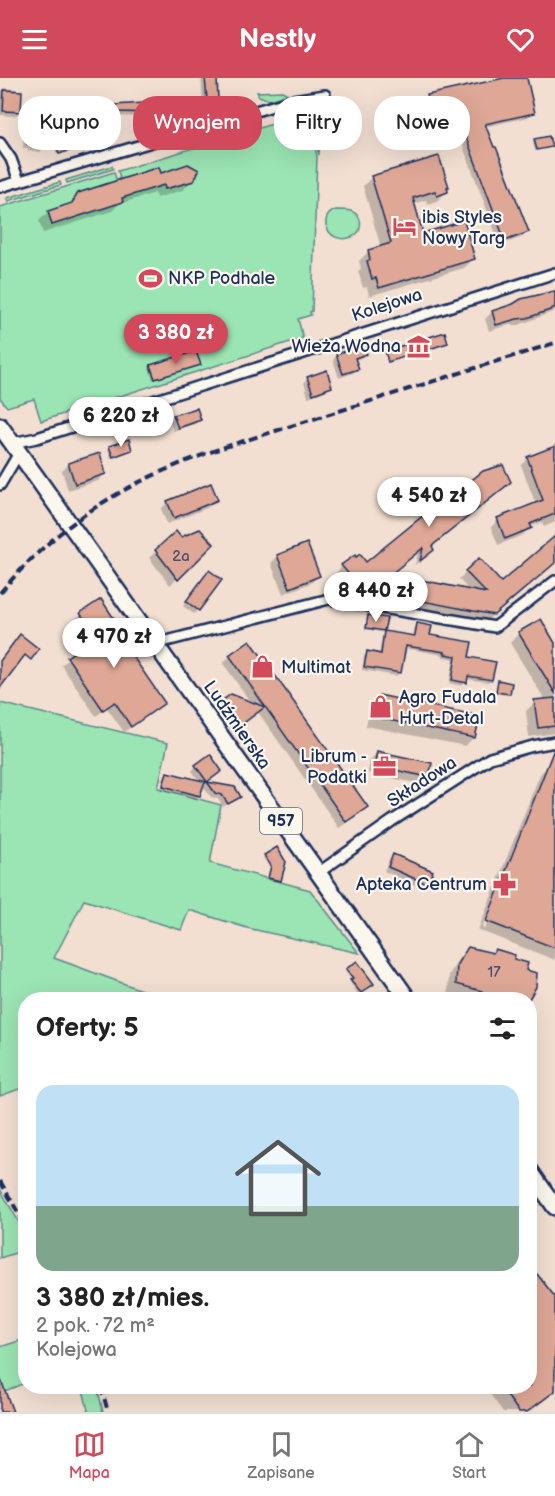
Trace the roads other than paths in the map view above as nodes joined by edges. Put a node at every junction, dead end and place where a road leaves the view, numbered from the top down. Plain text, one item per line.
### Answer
1 (325, 95) dead end
2 (0, 143) edge
3 (20, 181) junction
4 (0, 187) edge
5 (555, 273) edge
6 (0, 426) edge
7 (16, 448) junction
8 (0, 485) edge
9 (555, 581) edge
10 (155, 644) junction
11 (555, 742) edge
12 (318, 873) junction
13 (403, 992) edge
14 (537, 1181) edge
15 (555, 1207) edge

1 - 3 street
2 - 3 street
3 - 4 street
5 - 7 street, Kolejowa
6 - 7 main road, 957
7 - 8 street
7 - 10 main road, Ludźmierska / 957
9 - 10 street
10 - 12 main road, Ludźmierska / 957
11 - 12 street, Składowa
12 - 13 main road, Ludźmierska / 957
14 - 15 main road

